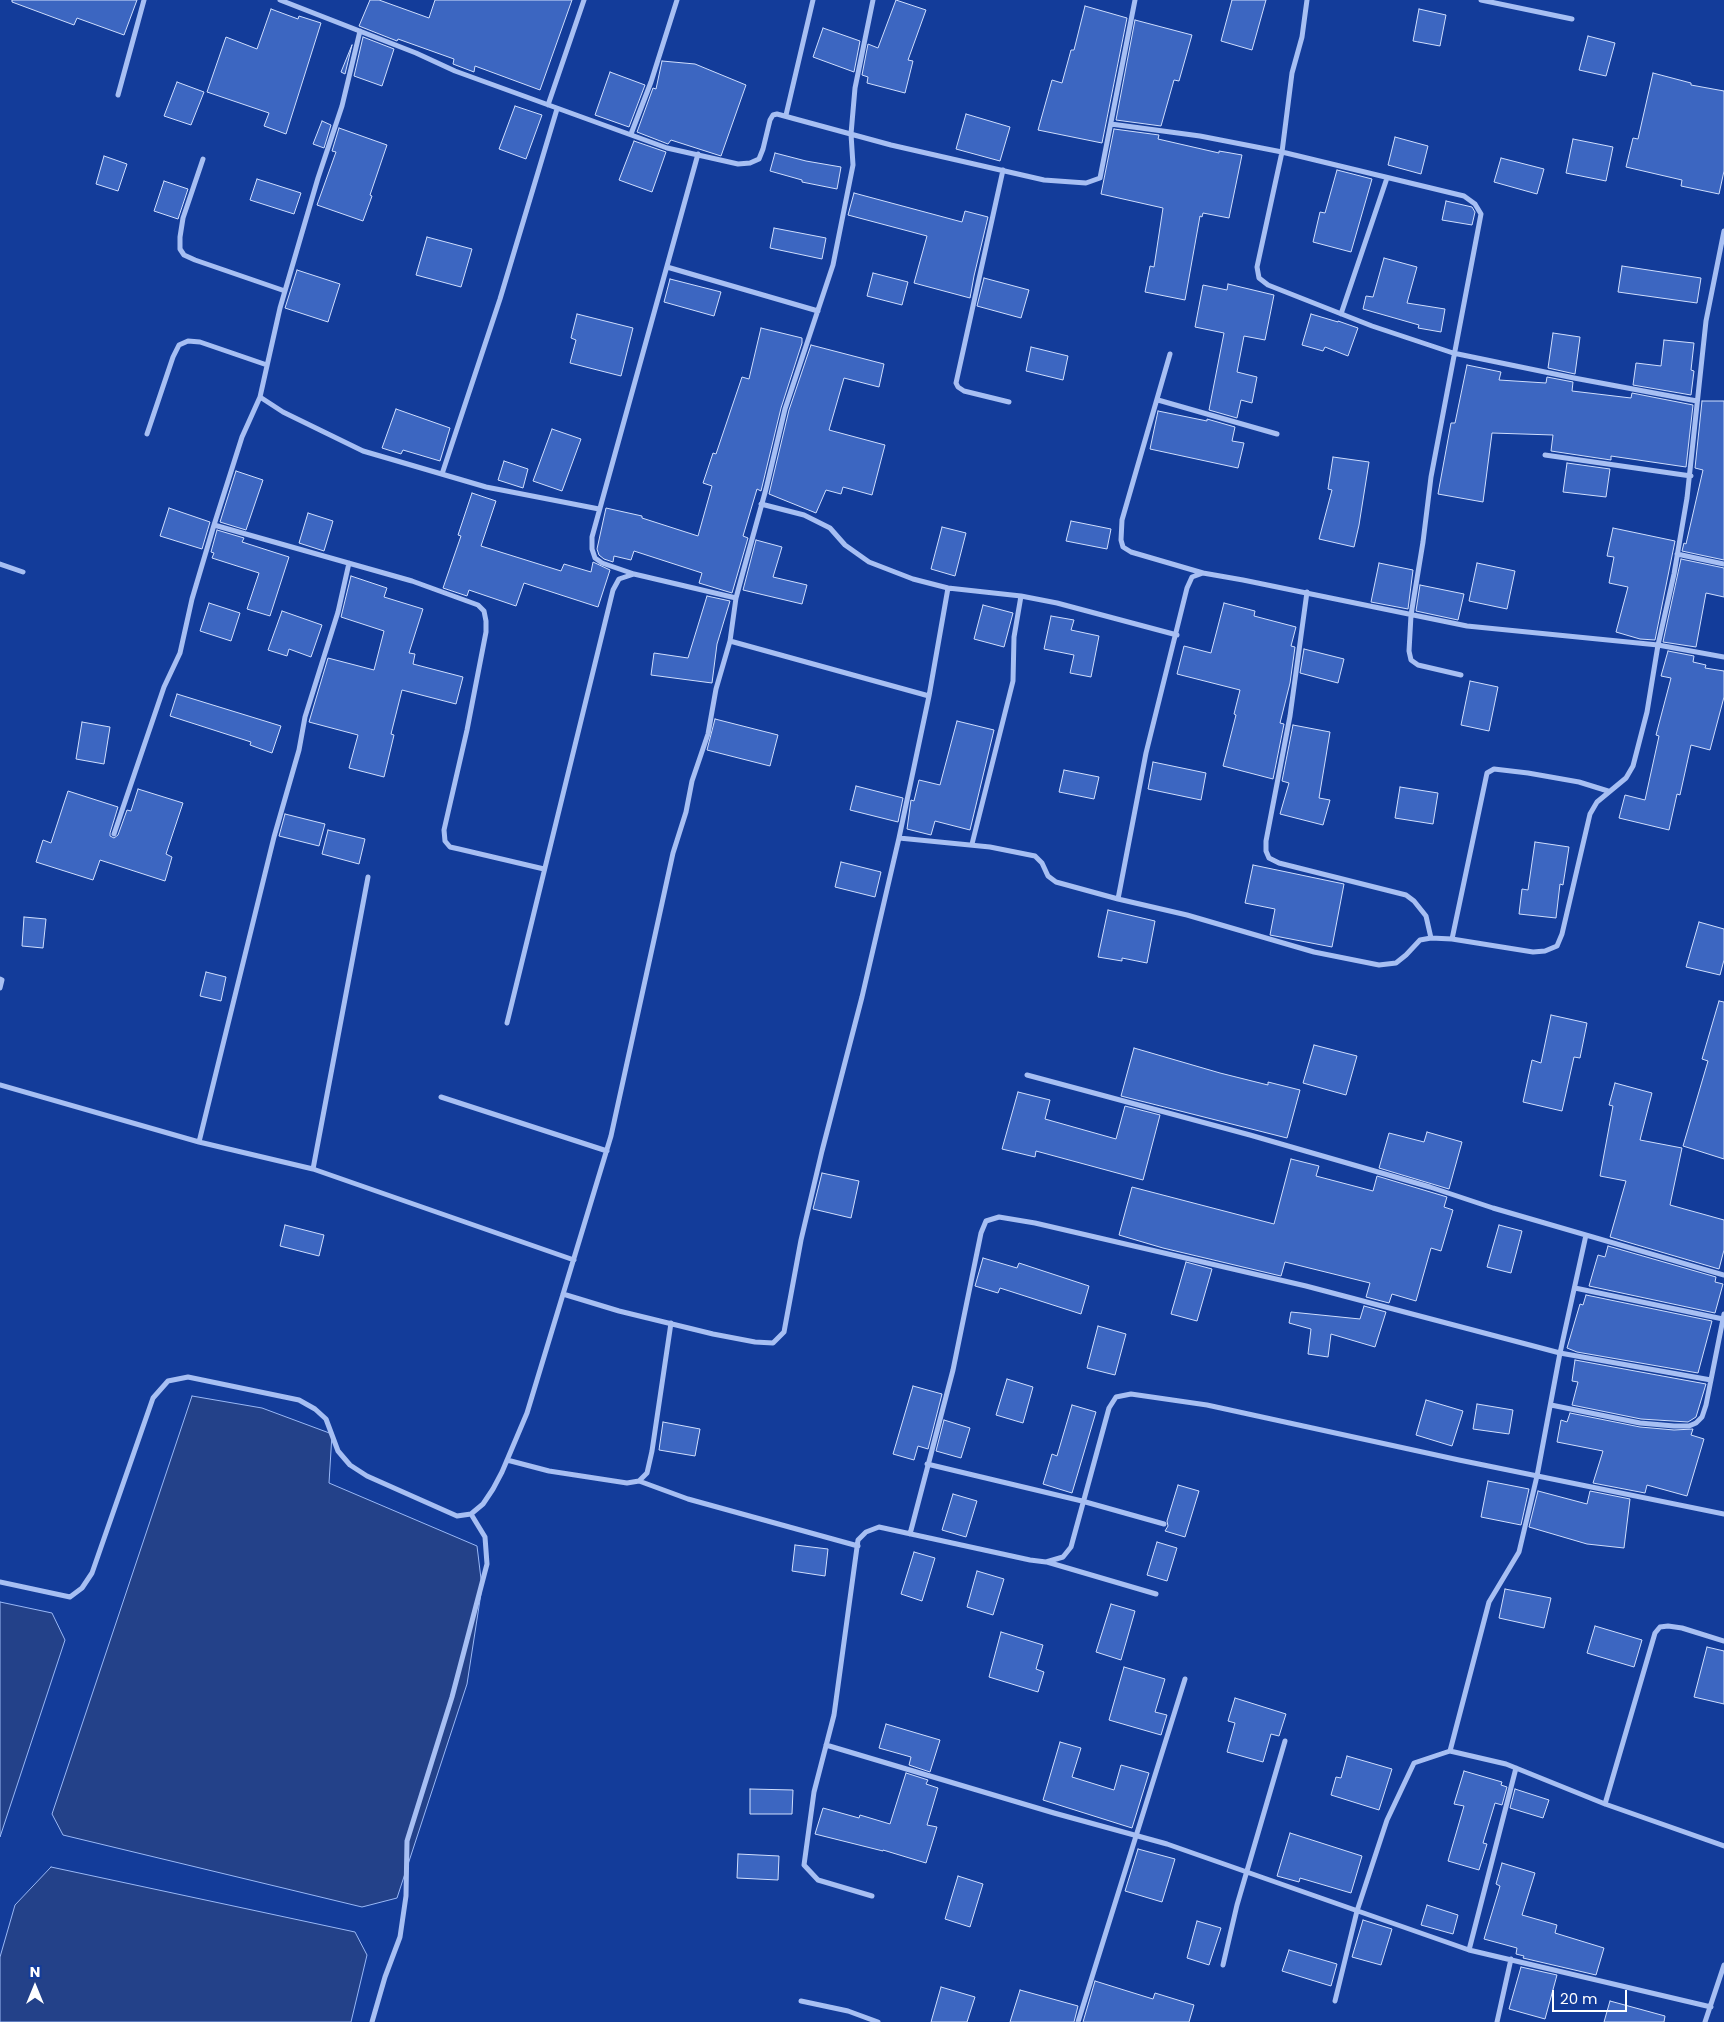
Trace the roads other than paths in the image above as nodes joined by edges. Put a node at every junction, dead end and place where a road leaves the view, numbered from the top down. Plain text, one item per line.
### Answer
1 (144, 0) edge
2 (280, 0) edge
3 (584, 0) edge
4 (677, 0) edge
5 (813, 0) edge
6 (874, 0) edge
7 (1135, 0) edge
8 (1307, 0) edge
9 (1481, 0) edge
10 (1572, 19) dead end
11 (360, 31) junction
12 (118, 95) dead end
13 (548, 105) junction
14 (557, 109) junction
15 (786, 115) junction
16 (1111, 124) junction
17 (631, 134) junction
18 (851, 134) junction
19 (1282, 152) junction
20 (698, 154) junction
21 (203, 159) dead end
22 (1003, 170) junction
23 (1387, 178) junction
24 (1724, 231) edge
25 (667, 267) junction
26 (286, 291) junction
27 (818, 312) junction
28 (1342, 314) junction
29 (1454, 353) junction
30 (1170, 354) dead end
31 (267, 365) junction
32 (260, 397) junction
33 (1158, 400) junction
34 (1697, 401) junction
35 (1009, 402) dead end
36 (147, 434) dead end
37 (1277, 434) dead end
38 (1545, 455) dead end
39 (442, 474) junction
40 (1690, 476) junction
41 (761, 504) junction
42 (599, 509) junction
43 (214, 525) junction
44 (1677, 554) junction
45 (349, 563) junction
46 (0, 564) edge
47 (1724, 564) edge
48 (23, 572) dead end
49 (1203, 573) junction
50 (634, 574) junction
51 (948, 588) junction
52 (1308, 592) junction
53 (1021, 596) junction
54 (736, 598) junction
55 (1411, 615) junction
56 (1177, 635) junction
57 (730, 641) junction
58 (1658, 646) junction
59 (1724, 657) edge
60 (1461, 674) dead end
61 (929, 696) junction
62 (1608, 791) junction
63 (114, 834) dead end
64 (899, 838) junction
65 (972, 844) junction
66 (544, 869) junction
67 (368, 877) dead end
68 (1118, 899) junction
69 (1431, 938) junction
70 (1452, 939) junction
71 (0, 979) edge
72 (0, 988) edge
73 (508, 1023) dead end
74 (1027, 1076) dead end
75 (0, 1085) edge
76 (441, 1097) dead end
77 (199, 1142) junction
78 (607, 1151) junction
79 (313, 1169) junction
80 (1586, 1235) junction
81 (574, 1260) junction
82 (1724, 1275) edge
83 (1575, 1288) junction
84 (564, 1294) junction
85 (1724, 1317) edge
86 (671, 1323) junction
87 (1560, 1353) junction
88 (1711, 1380) junction
89 (1551, 1405) junction
90 (508, 1460) junction
91 (927, 1464) junction
92 (1537, 1476) junction
93 (639, 1481) junction
94 (1082, 1501) junction
95 (471, 1514) junction
96 (1724, 1514) edge
97 (1164, 1524) dead end
98 (910, 1534) junction
99 (858, 1546) junction
100 (1046, 1562) junction
101 (0, 1582) edge
102 (1156, 1594) dead end
103 (1724, 1641) edge
104 (1185, 1679) dead end
105 (1285, 1741) dead end
106 (826, 1745) junction
107 (1450, 1750) junction
108 (1516, 1768) junction
109 (1605, 1804) junction
110 (1136, 1835) junction
111 (1724, 1846) edge
112 (1248, 1873) junction
113 (872, 1896) dead end
114 (1357, 1911) junction
115 (1469, 1950) junction
116 (1511, 1960) junction
117 (1222, 1965) dead end
118 (1724, 1965) edge
119 (801, 2001) dead end
120 (1334, 2002) dead end
121 (1711, 2007) junction
122 (372, 2022) edge
123 (878, 2022) edge
124 (1078, 2022) edge
125 (1496, 2022) edge
126 (1706, 2022) edge

1 - 12 street
2 - 11 street
3 - 13 street
4 - 17 street
5 - 15 street
6 - 18 street
7 - 16 street
8 - 19 street
9 - 10 street
11 - 13 street
11 - 26 street
13 - 14 street
14 - 17 street
14 - 39 street
15 - 18 street
15 - 20 street
16 - 19 street
16 - 22 street
17 - 20 street
18 - 22 street
18 - 27 street
19 - 23 street
19 - 28 street
20 - 25 street
21 - 26 street
22 - 35 street
23 - 28 street
23 - 29 street
24 - 34 street
25 - 27 street
25 - 42 street
26 - 31 street
27 - 41 street
28 - 29 street
29 - 34 street
29 - 55 street
30 - 33 street
31 - 32 street
31 - 36 street
32 - 39 street
32 - 43 street
33 - 37 street
33 - 49 street
34 - 40 street
38 - 40 street
39 - 42 street
40 - 44 street
41 - 51 street
41 - 54 street
42 - 50 street
43 - 45 street
43 - 63 street
44 - 47 street
44 - 58 street
45 - 66 street
45 - 77 street
46 - 48 street
49 - 52 street
49 - 56 street
50 - 54 street
50 - 66 street
51 - 53 street
51 - 61 street
52 - 55 street
52 - 69 street
53 - 56 street
53 - 65 street
54 - 57 street
55 - 58 street
55 - 60 street
56 - 68 street
57 - 61 street
57 - 78 street
58 - 59 street
58 - 62 street
61 - 64 street
62 - 70 street
62 - 70 street
64 - 65 street
64 - 86 street
65 - 68 street
66 - 73 street
67 - 79 street
68 - 69 street
69 - 70 street
71 - 72 street
74 - 80 street
75 - 77 street
76 - 78 street
77 - 79 street
78 - 81 street
79 - 81 street
80 - 82 street
80 - 83 street
81 - 84 street
83 - 85 street
83 - 87 street
84 - 86 street
84 - 90 street
85 - 88 street
86 - 93 street
87 - 88 street
87 - 89 street
87 - 91 street
88 - 89 street
89 - 92 street
90 - 93 street
90 - 95 street
91 - 94 street
91 - 98 street
92 - 94 street
92 - 96 street
92 - 107 street
93 - 99 street
94 - 97 street
94 - 100 street
95 - 101 street
95 - 122 street
98 - 99 street
98 - 100 street
99 - 106 street
100 - 102 street
103 - 109 street
104 - 110 street
105 - 112 street
106 - 110 street
106 - 113 street
107 - 108 street
107 - 114 street
108 - 109 street
108 - 115 street
109 - 111 street
110 - 112 street
110 - 124 street
112 - 114 street
112 - 117 street
114 - 115 street
114 - 120 street
115 - 116 street
116 - 121 street
116 - 125 street
118 - 121 street
119 - 123 street
121 - 126 street

